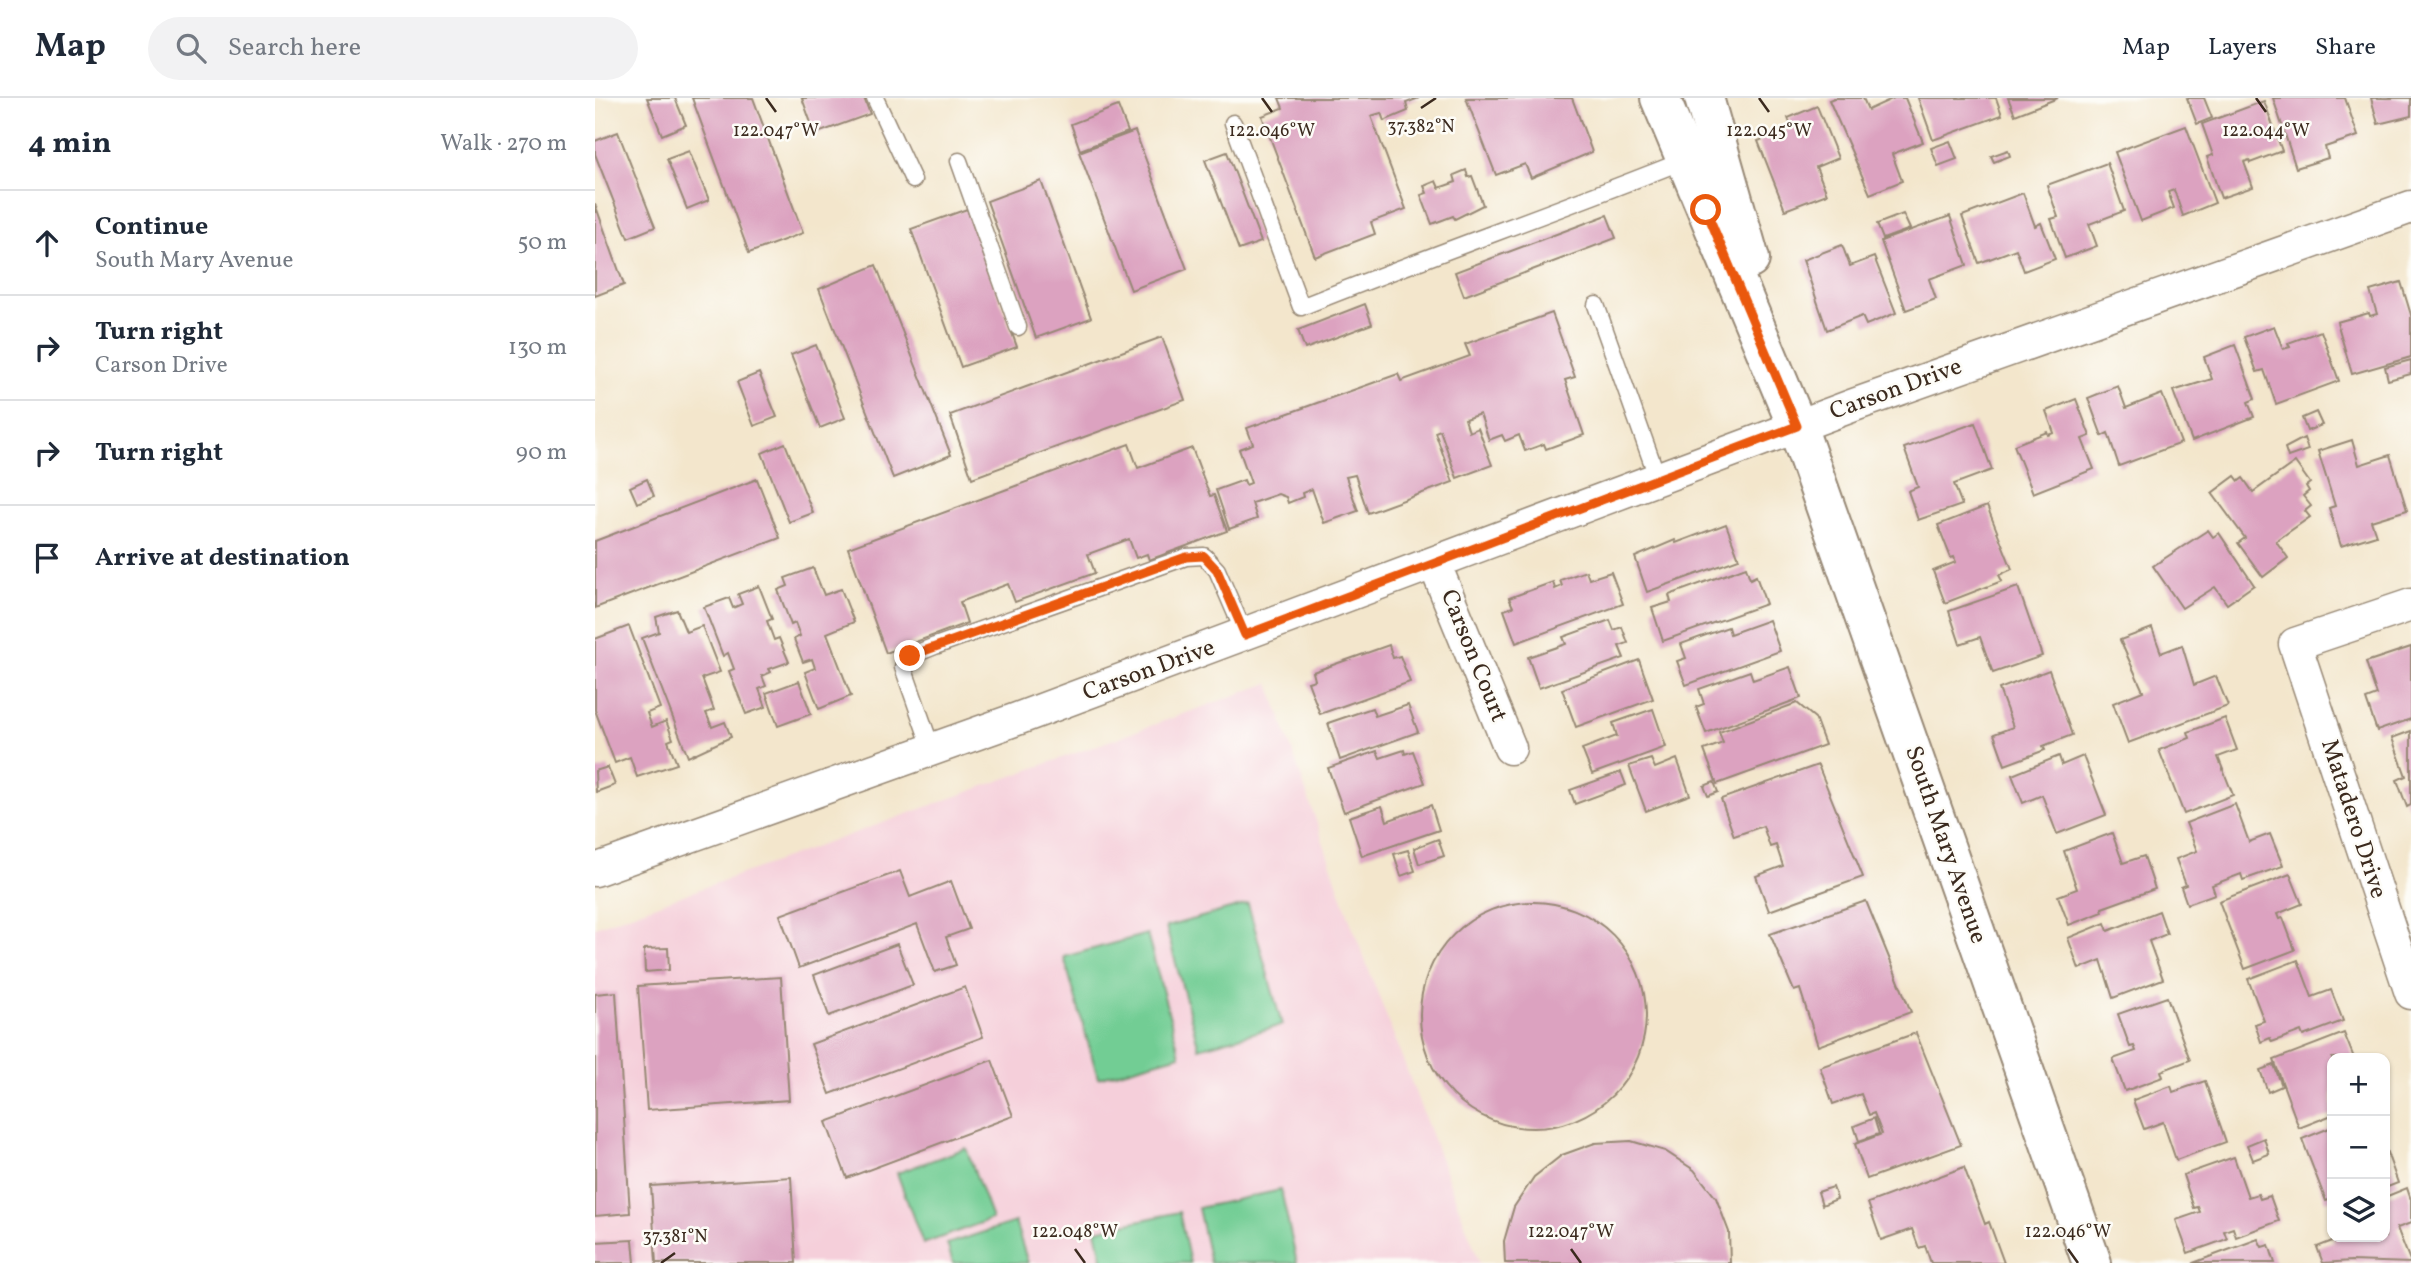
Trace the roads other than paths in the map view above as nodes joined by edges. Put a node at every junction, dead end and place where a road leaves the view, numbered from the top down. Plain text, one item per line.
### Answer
1 (875, 98) edge
2 (1660, 98) edge
3 (1704, 98) edge
4 (1233, 123) dead end
5 (1685, 160) junction
6 (959, 161) dead end
7 (913, 180) dead end
8 (2411, 207) edge
9 (1596, 305) dead end
10 (1019, 327) dead end
11 (1797, 426) junction
12 (1658, 479) junction
13 (1435, 565) junction
14 (2411, 605) edge
15 (1245, 635) junction
16 (1510, 748) dead end
17 (932, 750) junction
18 (595, 870) edge
19 (2411, 993) edge
20 (2092, 1263) edge

1 - 7 lane
2 - 5 main road, South Mary Avenue
3 - 11 main road, South Mary Avenue
4 - 5 lane
5 - 11 main road, South Mary Avenue
6 - 10 lane
8 - 11 street, Carson Drive
9 - 12 lane
11 - 12 street, Carson Drive
11 - 20 main road, South Mary Avenue
12 - 13 street, Carson Drive
13 - 15 street, Carson Drive
13 - 16 street, Carson Court
14 - 19 street, Matadero Drive
15 - 17 street, Carson Drive
15 - 17 lane
17 - 18 street, Carson Drive

